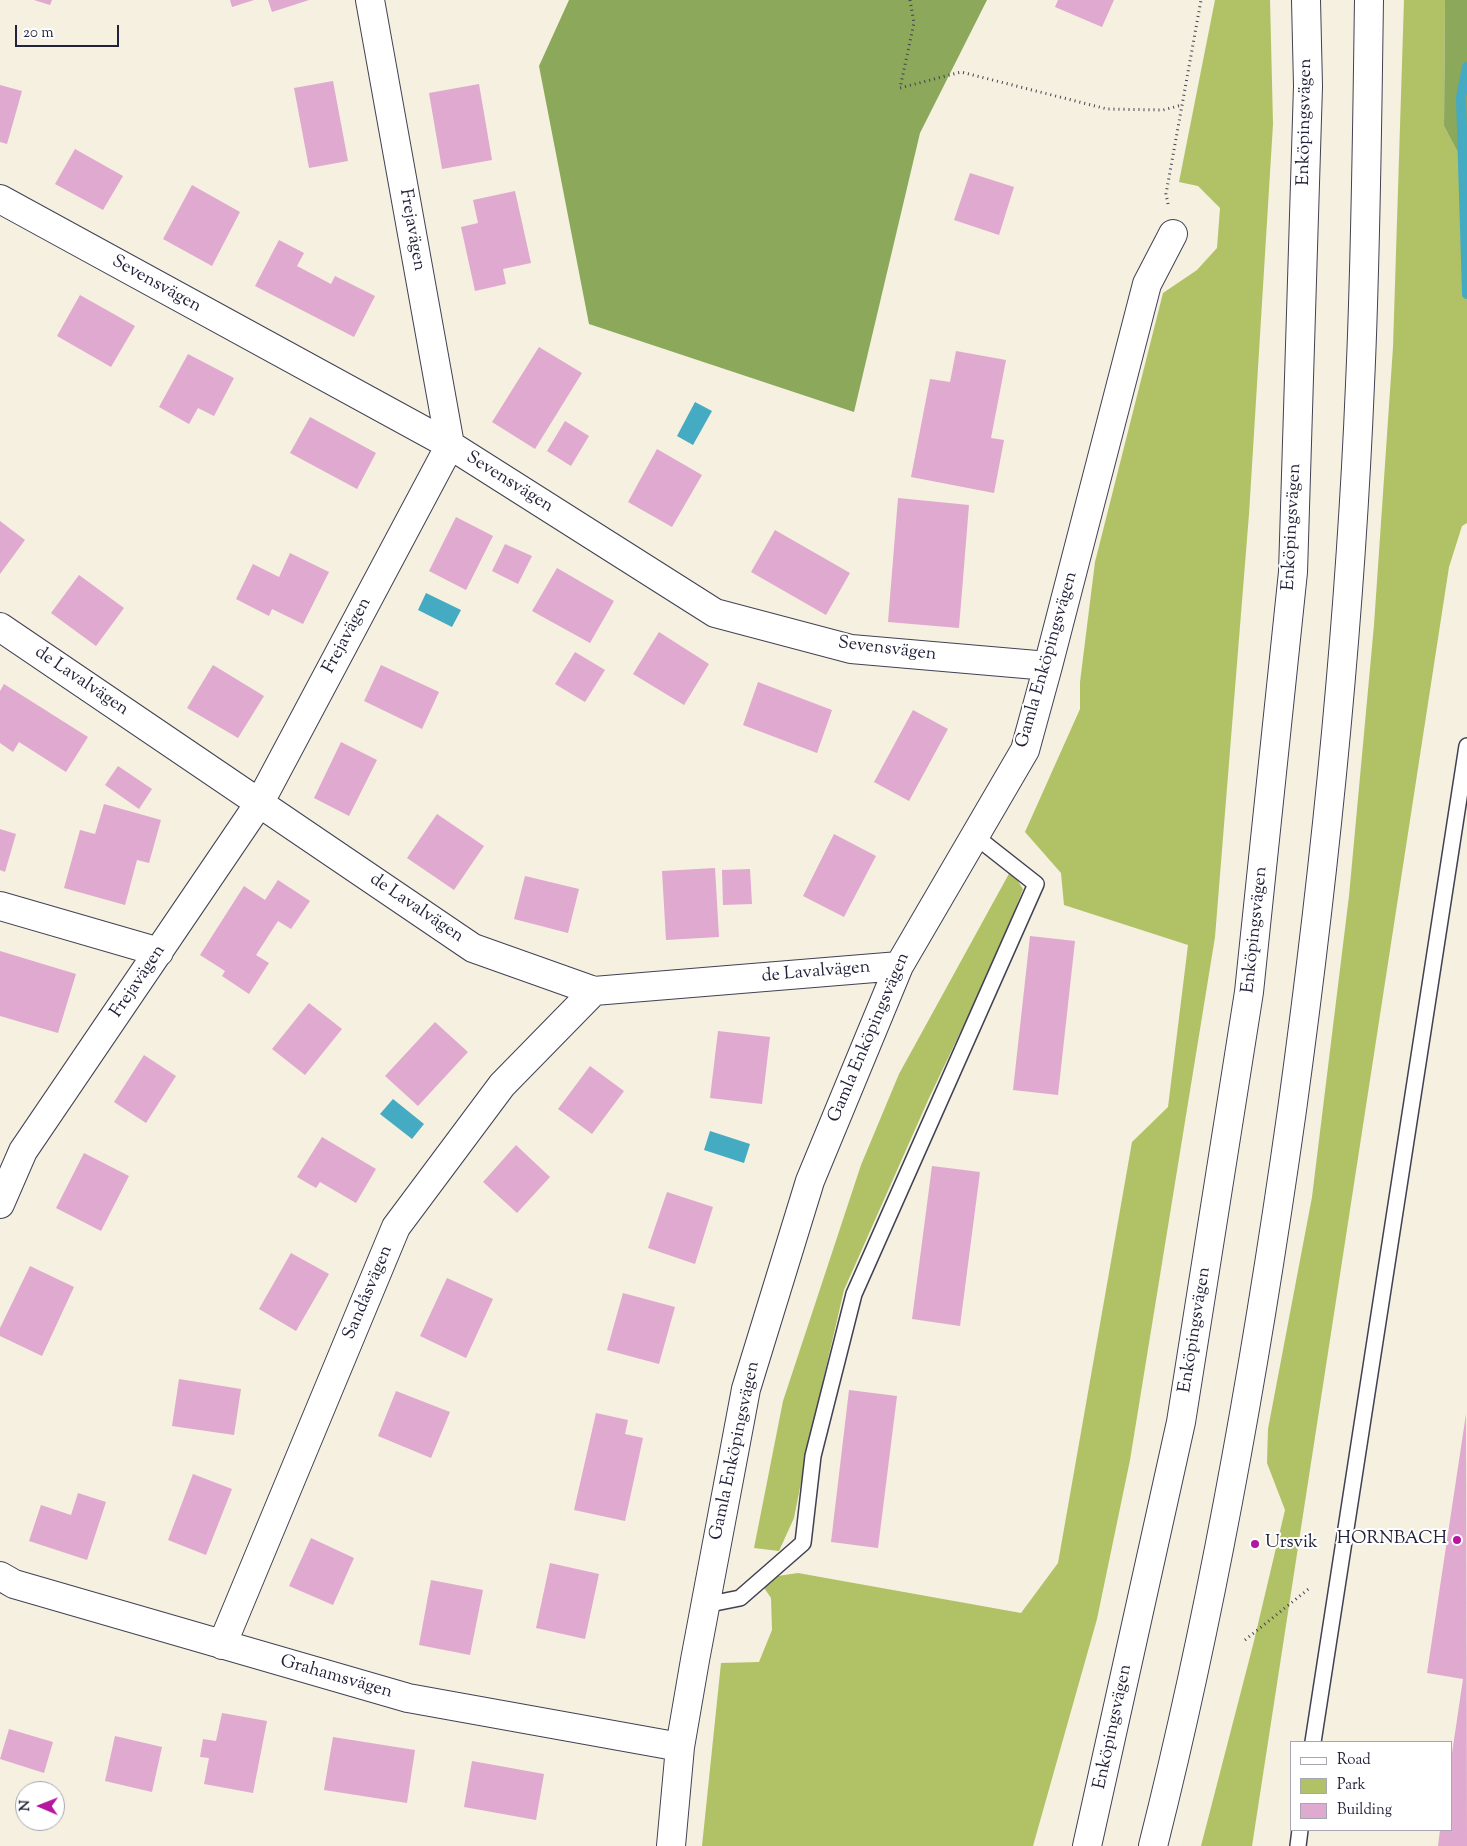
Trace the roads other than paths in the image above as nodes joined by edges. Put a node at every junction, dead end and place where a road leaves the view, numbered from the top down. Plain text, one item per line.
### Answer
1 (370, 0) edge
2 (1306, 0) edge
3 (1369, 0) edge
4 (0, 199) edge
5 (1173, 234) road end
6 (450, 445) junction
7 (0, 627) edge
8 (1048, 666) junction
9 (1467, 746) edge
10 (260, 802) junction
11 (974, 836) junction
12 (0, 906) edge
13 (160, 952) junction
14 (899, 966) junction
15 (594, 991) junction
16 (0, 1204) edge
17 (0, 1576) edge
18 (705, 1605) junction
19 (222, 1645) junction
20 (1313, 1741) edge
21 (680, 1747) junction
22 (1100, 1790) junction
23 (1300, 1831) edge
24 (670, 1846) edge
25 (1075, 1846) edge
26 (1087, 1846) edge
27 (1153, 1846) edge
28 (1298, 1846) edge

1 - 6 street, Frejavägen
2 - 22 street, Enköpingsvägen
3 - 27 street
4 - 6 street, Sevensvägen
5 - 8 street, Gamla Enköpingsvägen
6 - 8 street, Sevensvägen
6 - 10 street, Frejavägen
7 - 10 street, de Lavalvägen
8 - 11 street, Gamla Enköpingsvägen
9 - 20 lane
10 - 13 street, Frejavägen
10 - 15 street, de Lavalvägen
11 - 14 street, Gamla Enköpingsvägen
11 - 18 lane
12 - 13 street
13 - 16 street, Frejavägen
14 - 15 street, de Lavalvägen
14 - 18 street, Gamla Enköpingsvägen
15 - 19 street, Sandåsvägen
17 - 19 street, Grahamsvägen
18 - 21 street, Gamla Enköpingsvägen
19 - 21 street, Grahamsvägen
21 - 24 street, Gamla Enköpingsvägen
22 - 25 street
22 - 26 street, Enköpingsvägen
23 - 28 lane

